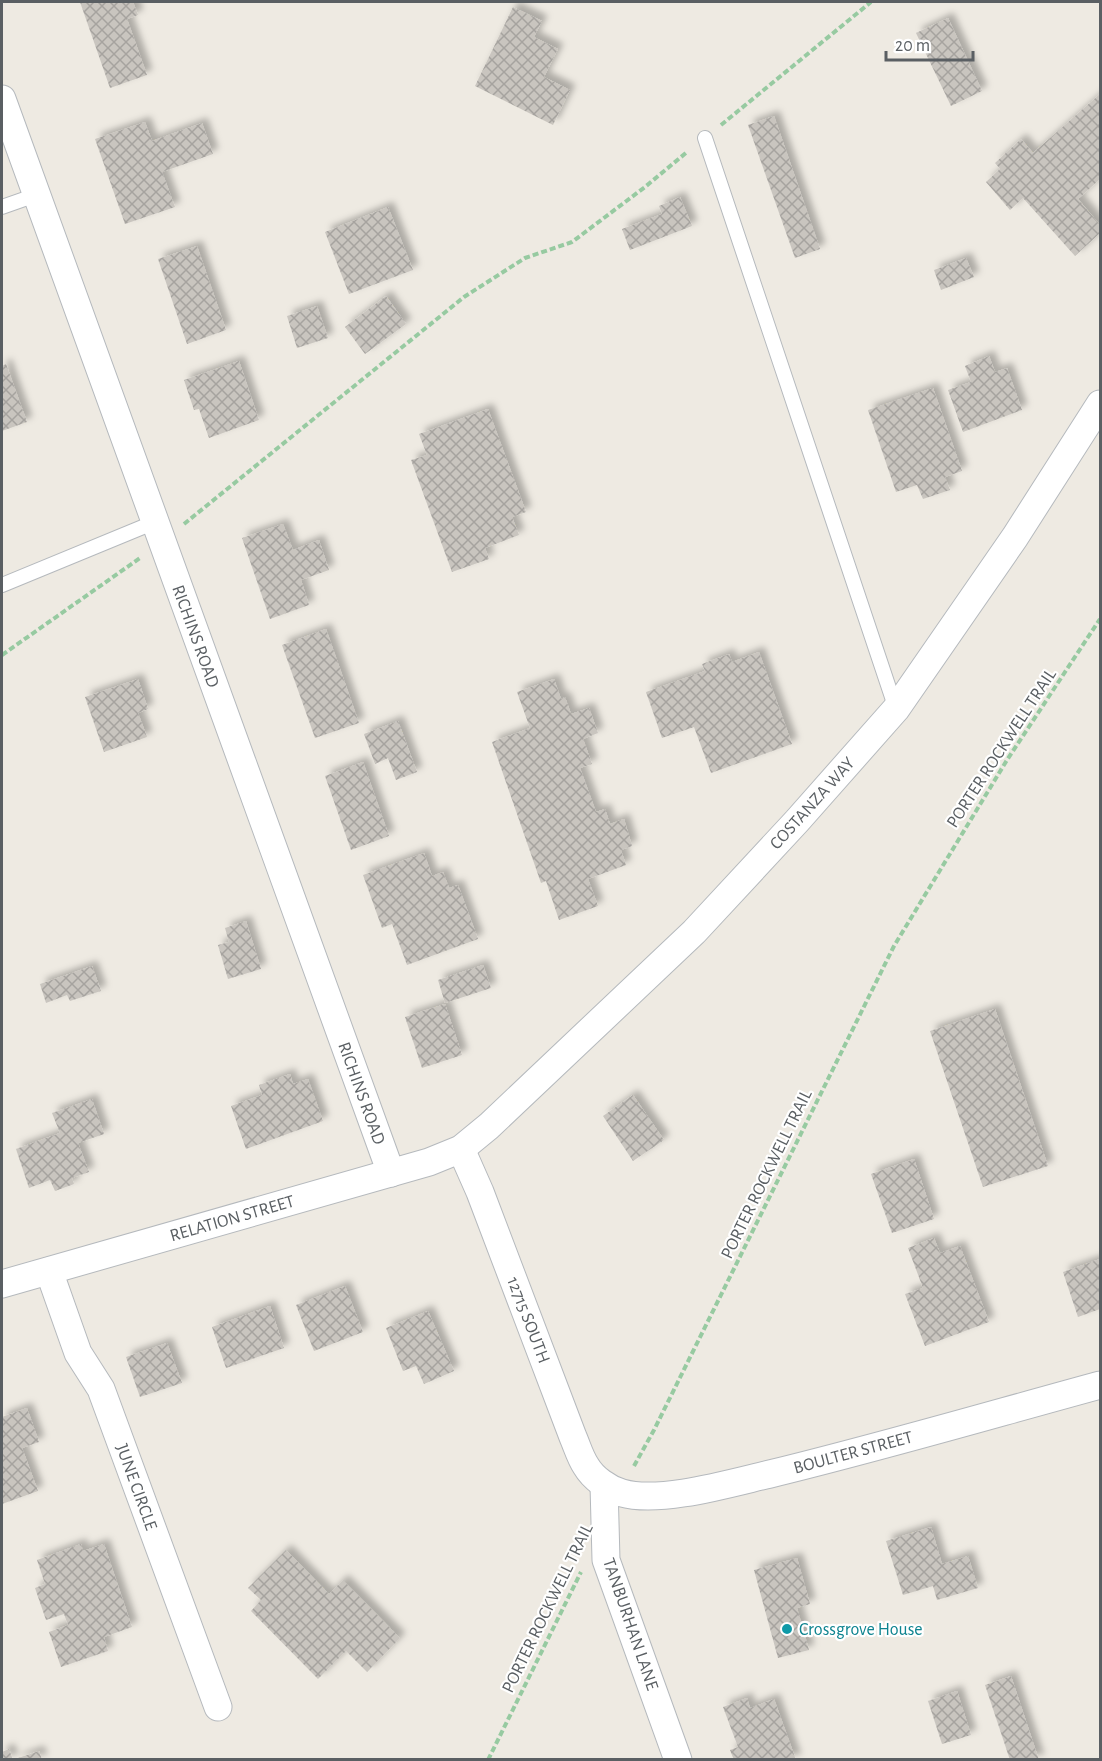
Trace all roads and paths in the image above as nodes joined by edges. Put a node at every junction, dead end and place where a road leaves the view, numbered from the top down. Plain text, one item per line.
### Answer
1 (871, 2) edge
2 (2, 99) edge
3 (705, 138) junction
4 (36, 195) junction
5 (2, 207) edge
6 (1101, 404) edge
7 (158, 532) junction
8 (2, 585) edge
9 (1101, 620) edge
10 (2, 655) edge
11 (896, 709) junction
12 (461, 1149) junction
13 (390, 1173) junction
14 (49, 1270) junction
15 (2, 1284) edge
16 (1101, 1385) edge
17 (612, 1489) junction
18 (584, 1566) dead end
19 (218, 1707) dead end
20 (488, 1760) edge
21 (678, 1760) edge

1 - 3 path
2 - 4 street, RICHINS ROAD
3 - 7 path
3 - 11 lane
4 - 5 lane
4 - 7 street, RICHINS ROAD
6 - 11 street, COSTANZA WAY
7 - 8 lane
7 - 10 path
7 - 13 street, RICHINS ROAD
9 - 17 path, PORTER ROCKWELL TRAIL
11 - 12 street, COSTANZA WAY
12 - 13 street, RELATION STREET
12 - 17 street, 12715 SOUTH
13 - 14 street, RELATION STREET
14 - 15 street, RELATION STREET
14 - 19 street, JUNE CIRCLE
16 - 17 street, BOULTER STREET
17 - 21 street, TANBURHAN LANE
18 - 20 path, PORTER ROCKWELL TRAIL

